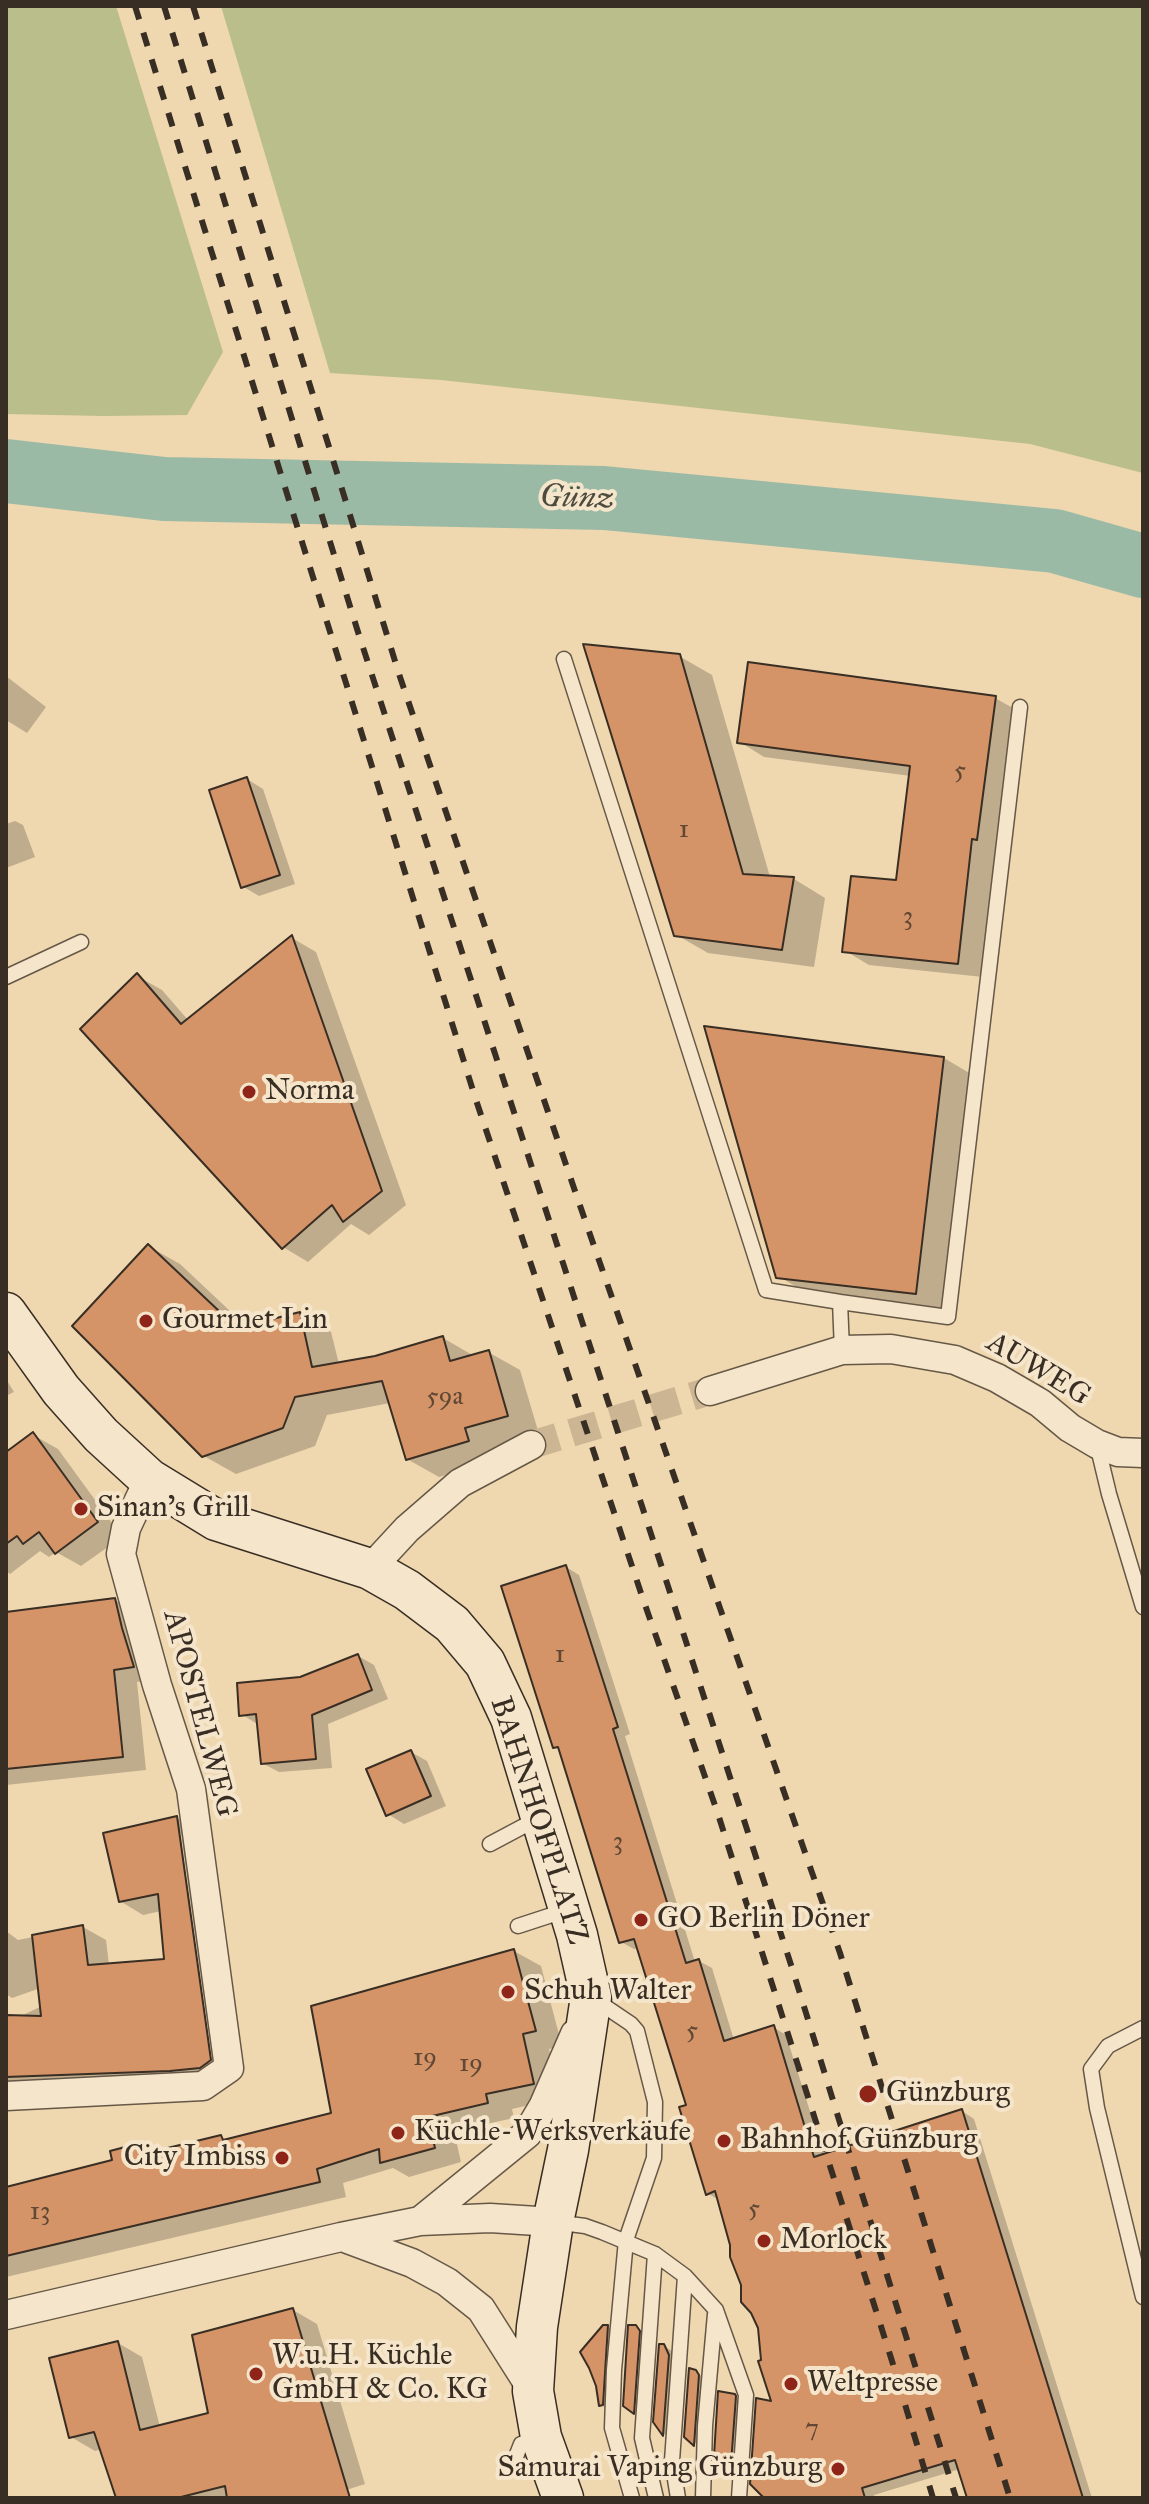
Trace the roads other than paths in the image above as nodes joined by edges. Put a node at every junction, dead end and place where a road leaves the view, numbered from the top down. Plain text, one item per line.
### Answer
1 (564, 659) dead end
2 (1020, 707) dead end
3 (81, 942) dead end
4 (6, 977) edge
5 (840, 1302) junction
6 (6, 1313) edge
7 (842, 1350) junction
8 (710, 1391) tunnel mouth
9 (1097, 1444) junction
10 (531, 1445) tunnel mouth
11 (1143, 1453) edge
12 (149, 1479) junction
13 (370, 1569) junction
14 (1143, 1607) edge
15 (541, 1817) junction
16 (490, 1844) dead end
17 (569, 1909) junction
18 (518, 1926) dead end
19 (591, 1997) junction
20 (1143, 2028) edge
21 (6, 2096) edge
22 (420, 2221) junction
23 (553, 2222) junction
24 (341, 2237) junction
25 (626, 2240) junction
26 (655, 2254) junction
27 (685, 2276) junction
28 (1143, 2297) edge
29 (716, 2310) junction
30 (6, 2315) edge
31 (533, 2391) junction
32 (541, 2437) junction
33 (512, 2467) dead end
34 (563, 2498) edge
35 (632, 2498) edge
36 (656, 2498) edge
37 (678, 2498) edge
38 (703, 2498) edge
39 (739, 2498) edge

1 - 5 lane
2 - 5 lane
3 - 4 lane
5 - 7 lane
6 - 12 main road, BAHNHOFPLATZ
7 - 8 street, AUWEG
7 - 9 street, AUWEG
9 - 11 street, AUWEG
9 - 14 lane
10 - 13 street
12 - 13 main road, BAHNHOFPLATZ
12 - 21 street, APOSTELWEG
13 - 15 main road, BAHNHOFPLATZ
15 - 16 lane
15 - 17 main road, BAHNHOFPLATZ
17 - 18 lane
17 - 19 main road, BAHNHOFPLATZ
19 - 22 street
19 - 23 main road, BAHNHOFPLATZ
19 - 25 lane
20 - 28 lane
22 - 23 street
22 - 24 street
23 - 25 lane
23 - 31 main road, BAHNHOFPLATZ
24 - 30 street
24 - 31 street
25 - 26 lane
25 - 35 lane
26 - 27 lane
26 - 36 lane
27 - 29 lane
27 - 37 lane
29 - 38 lane
29 - 39 lane
31 - 32 main road, BAHNHOFPLATZ
32 - 33 lane
32 - 34 main road, BAHNHOFPLATZ

